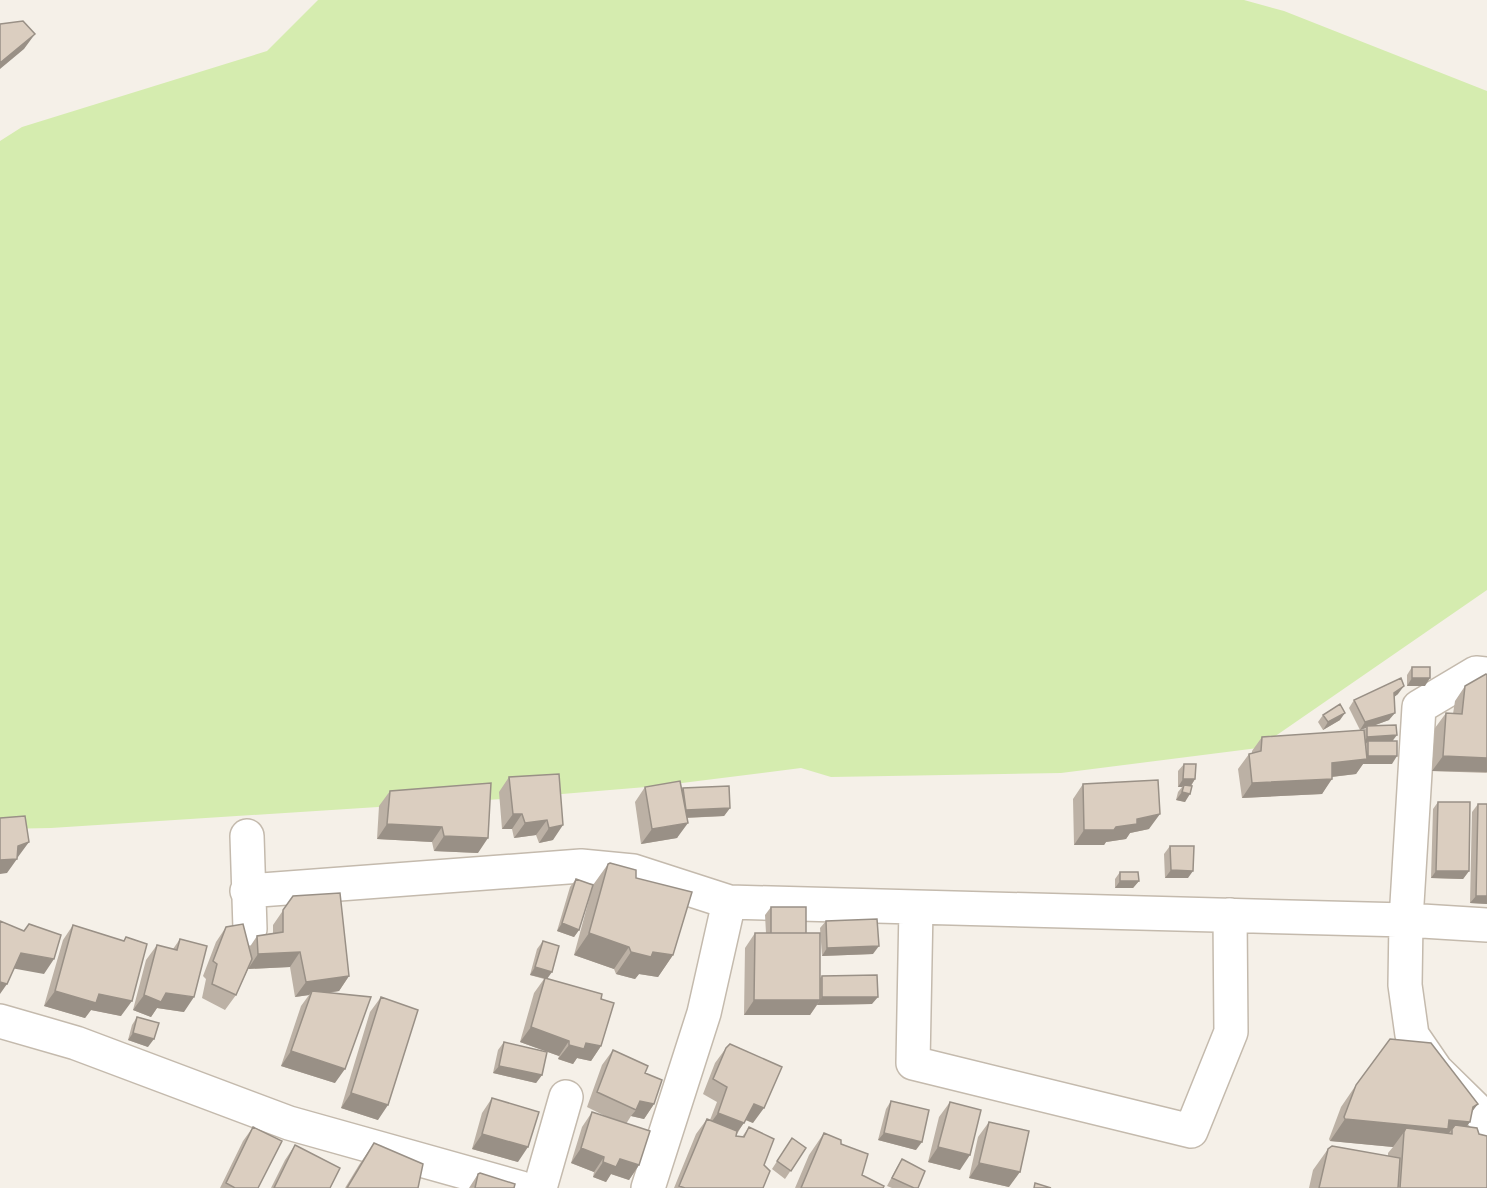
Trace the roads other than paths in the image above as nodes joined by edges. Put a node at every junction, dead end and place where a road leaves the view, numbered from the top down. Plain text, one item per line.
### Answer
1 (1487, 674) edge
2 (247, 836) dead end
3 (247, 891) junction
4 (729, 902) junction
5 (916, 908) junction
6 (1230, 915) junction
7 (1406, 920) junction
8 (1487, 925) edge
9 (250, 929) dead end
10 (0, 1021) edge
11 (566, 1096) dead end
12 (1487, 1120) edge
13 (521, 1188) edge
14 (540, 1188) edge
15 (648, 1188) edge

1 - 7 street
2 - 3 street
3 - 4 street
3 - 9 street
4 - 5 street
4 - 15 street
5 - 6 street
5 - 6 street
6 - 7 street
7 - 8 street
7 - 12 street
10 - 13 street
11 - 14 street

